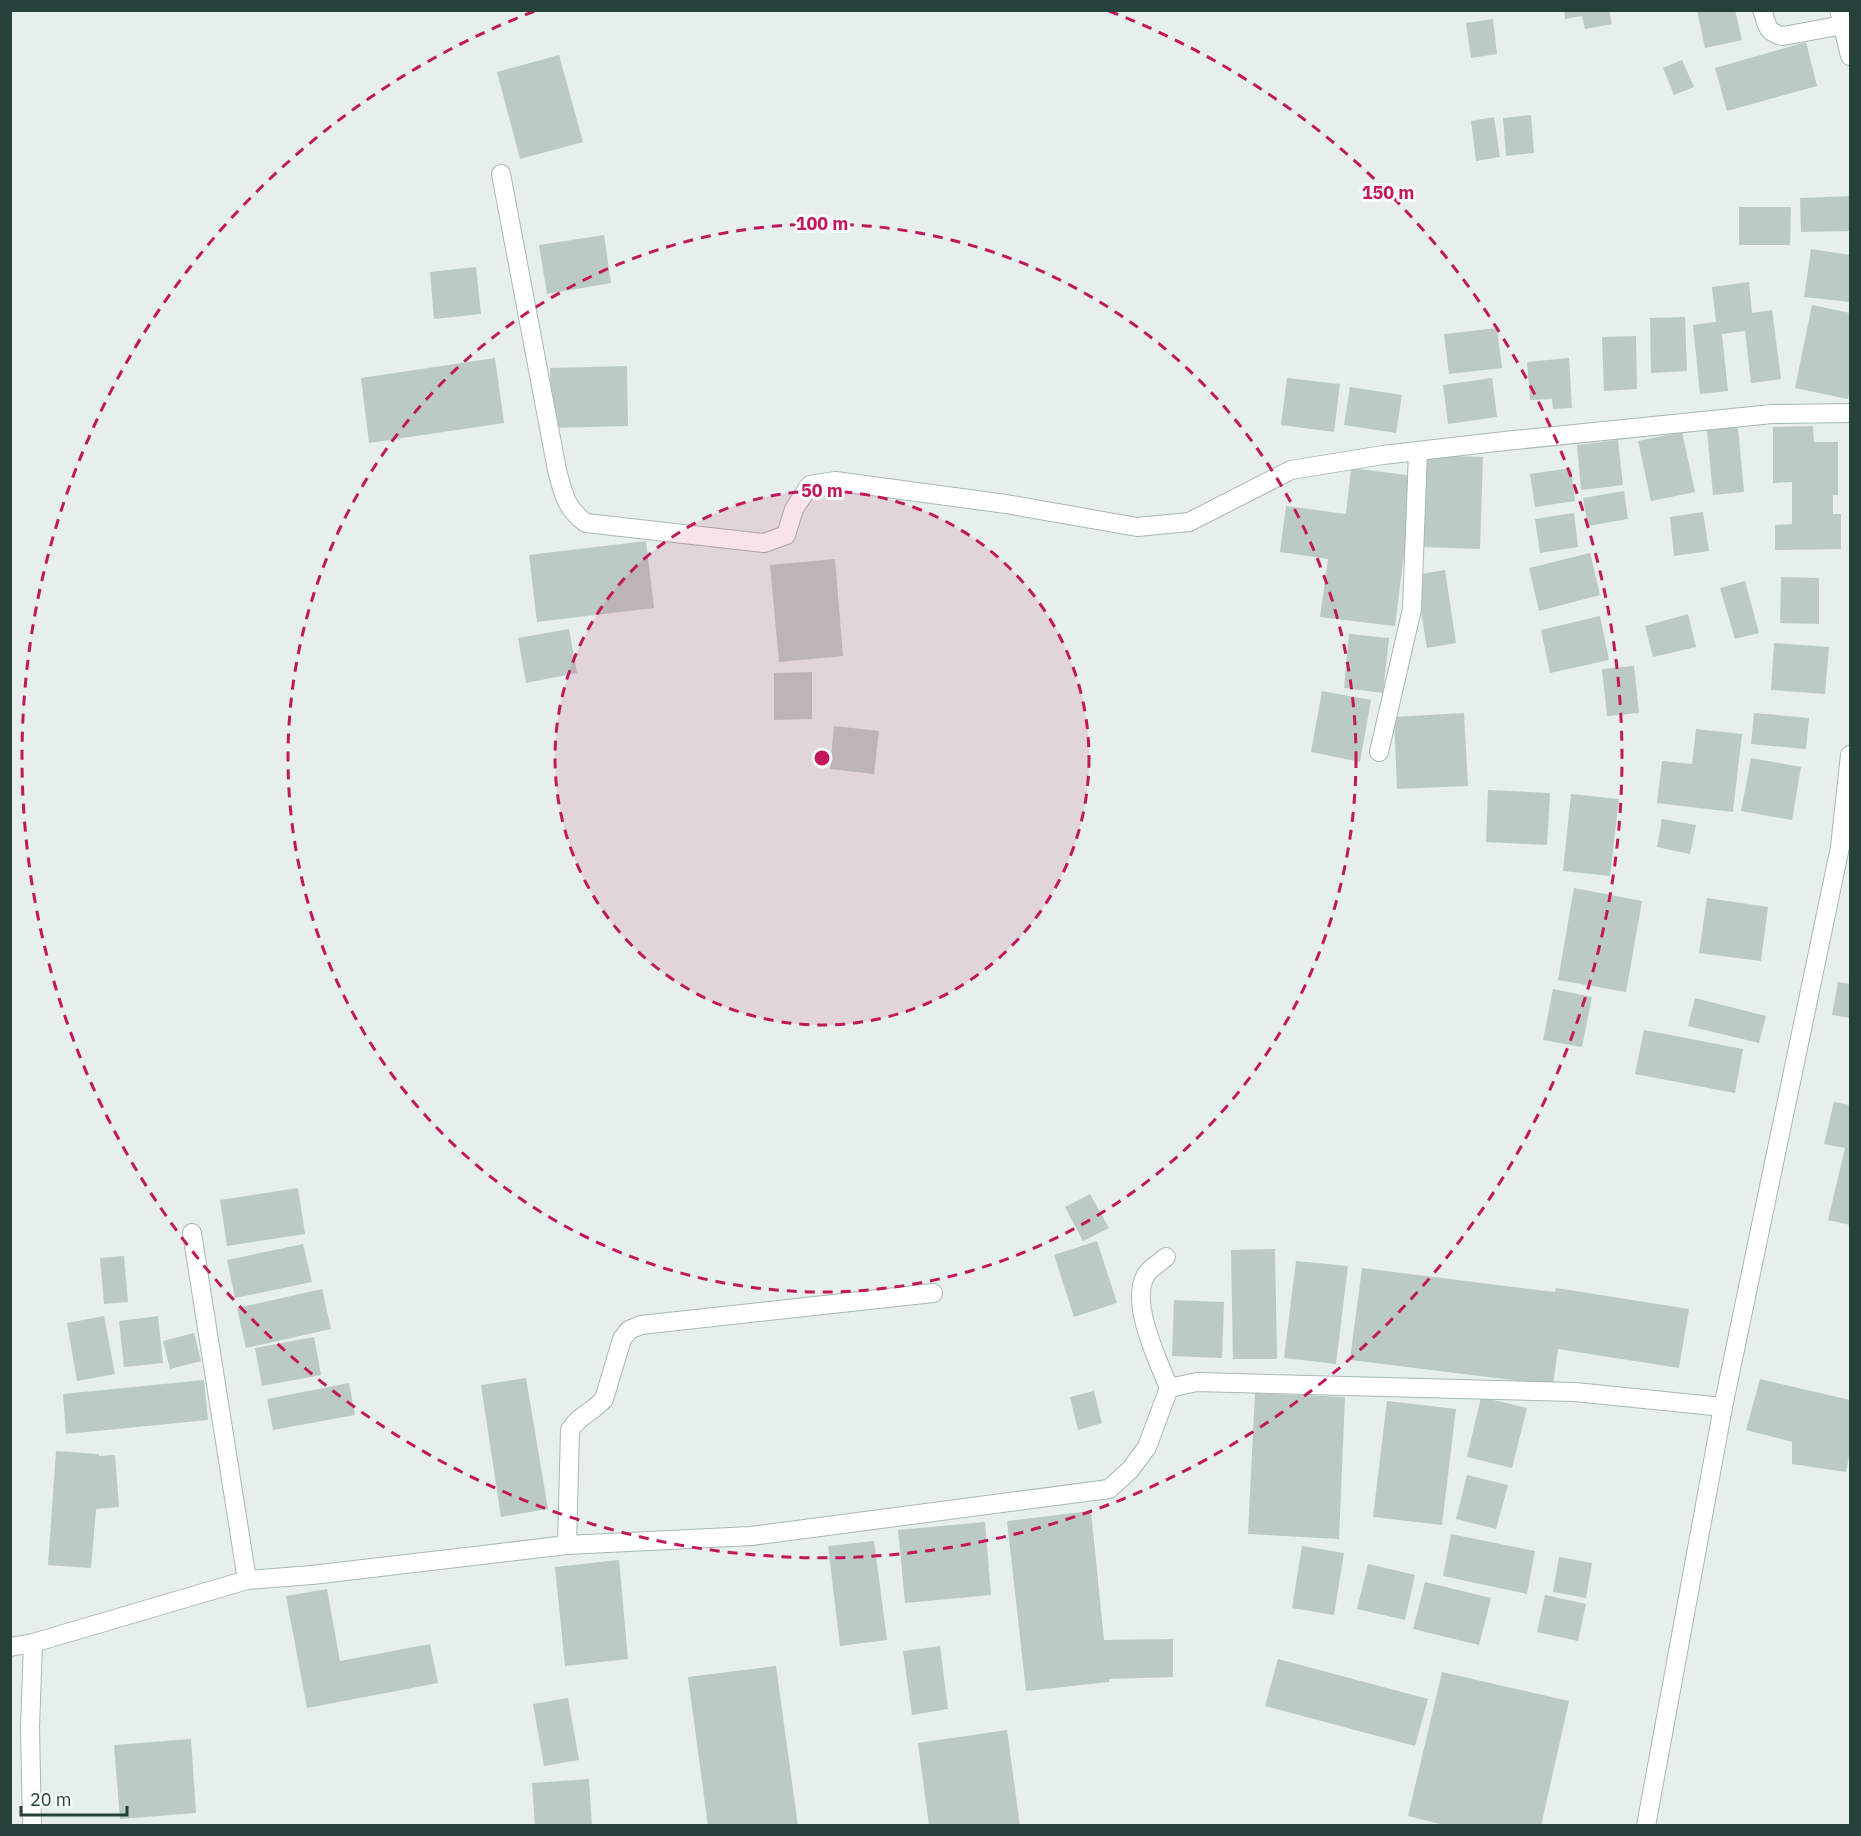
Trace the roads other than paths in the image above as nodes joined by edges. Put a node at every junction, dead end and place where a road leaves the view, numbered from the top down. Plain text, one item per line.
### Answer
1 (1762, 10) edge
2 (1841, 18) edge
3 (1851, 56) edge
4 (501, 174) dead end
5 (1851, 413) edge
6 (1418, 452) junction
7 (1378, 752) dead end
8 (1851, 754) edge
9 (192, 1233) dead end
10 (1166, 1257) dead end
11 (933, 1293) dead end
12 (1169, 1388) junction
13 (1723, 1407) junction
14 (567, 1545) junction
15 (247, 1581) junction
16 (21, 1645) edge
17 (32, 1826) edge
18 (1646, 1826) edge

1 - 2 street
2 - 3 street
4 - 6 street
5 - 6 street
6 - 7 street
8 - 13 street
9 - 15 street
10 - 12 street
11 - 14 street
12 - 13 street
12 - 14 street
13 - 18 street
14 - 15 street
15 - 16 street
16 - 17 street

